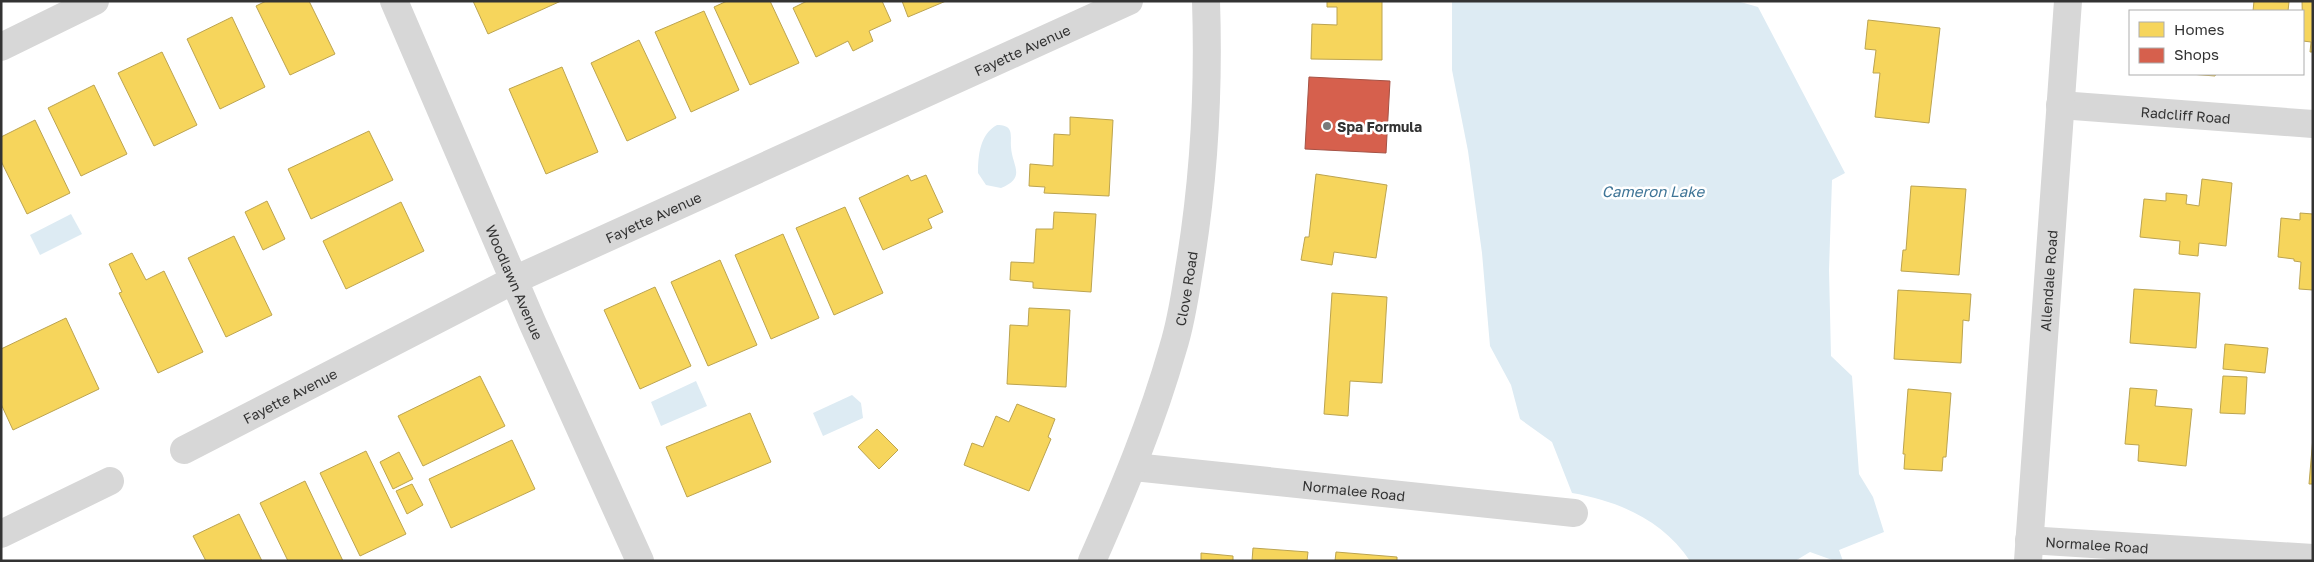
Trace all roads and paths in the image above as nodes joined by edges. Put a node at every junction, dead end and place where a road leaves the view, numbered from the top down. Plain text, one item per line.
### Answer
1 (95, 1) edge
2 (394, 1) edge
3 (1129, 1) edge
4 (1206, 1) edge
5 (2068, 1) edge
6 (1, 47) edge
7 (2060, 105) junction
8 (2313, 124) edge
9 (514, 280) junction
10 (184, 450) dead end
11 (1134, 467) junction
12 (110, 481) dead end
13 (1574, 513) dead end
14 (1, 534) edge
15 (2028, 550) edge
16 (2313, 558) edge
17 (640, 561) edge
18 (1092, 561) edge

1 - 6 street
2 - 9 street, Woodlawn Avenue
3 - 9 street, Fayette Avenue
4 - 11 street, Clove Road
5 - 7 street, Allendale Road
7 - 8 street, Radcliff Road
7 - 15 street, Allendale Road
9 - 10 street, Fayette Avenue
9 - 17 street, Woodlawn Avenue
11 - 13 street, Normalee Road
11 - 18 street, Clove Road
12 - 14 street
15 - 16 street, Normalee Road

